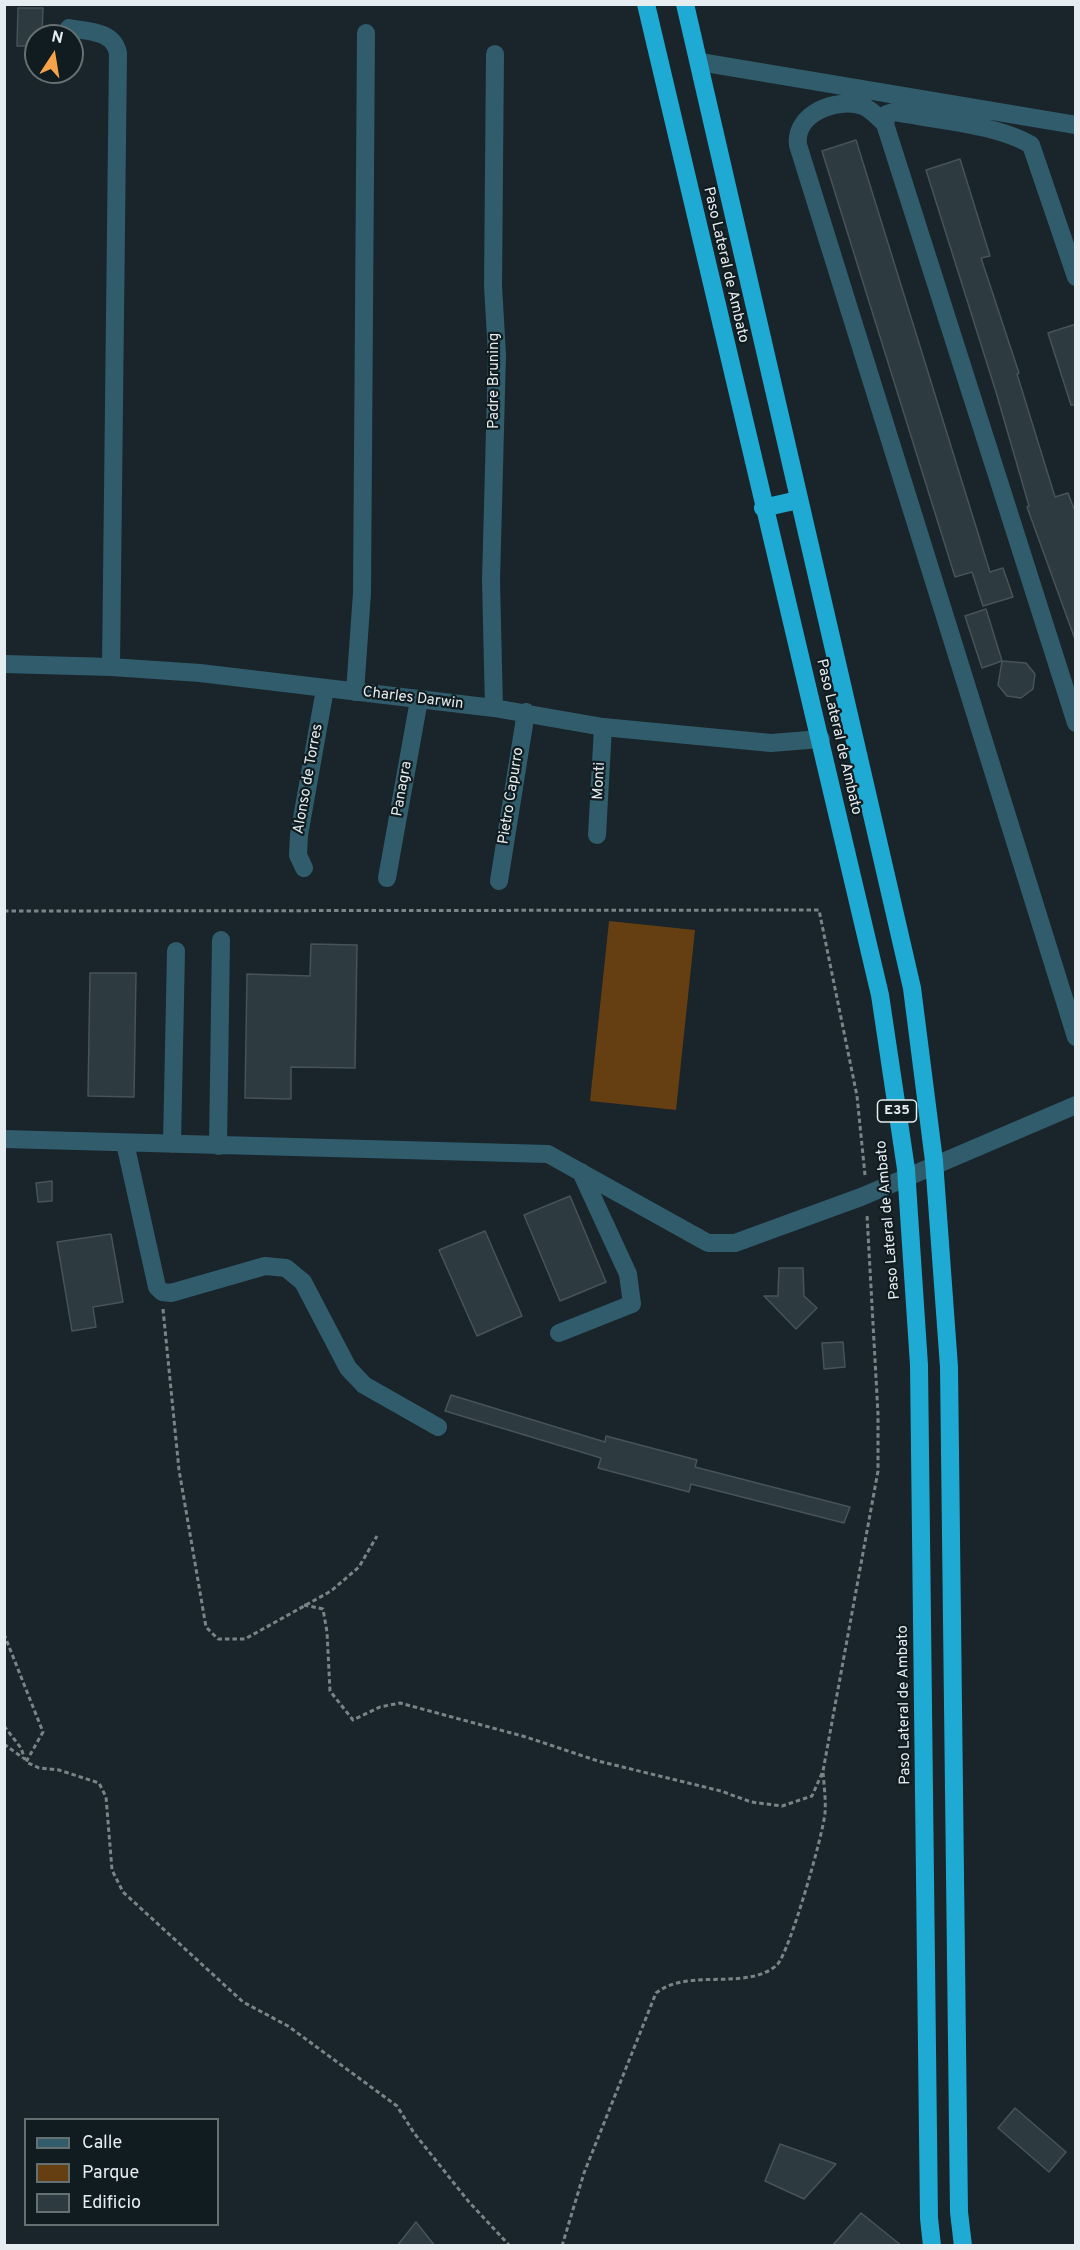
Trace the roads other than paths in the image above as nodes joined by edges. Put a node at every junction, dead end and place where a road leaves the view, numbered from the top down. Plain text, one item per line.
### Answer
1 (646, 4) edge
2 (685, 4) edge
3 (84, 31) edge
4 (366, 33) dead end
5 (495, 54) dead end
6 (700, 62) junction
7 (885, 124) junction
8 (1076, 125) edge
9 (1076, 278) edge
10 (798, 500) junction
11 (763, 508) junction
12 (4, 664) edge
13 (111, 667) junction
14 (325, 689) junction
15 (355, 692) junction
16 (419, 700) junction
17 (494, 708) junction
18 (526, 712) junction
19 (1076, 723) edge
20 (603, 727) junction
21 (821, 739) junction
22 (597, 835) dead end
23 (304, 868) dead end
24 (387, 878) dead end
25 (499, 881) dead end
26 (221, 940) dead end
27 (176, 951) dead end
28 (1076, 1037) edge
29 (1076, 1105) edge
30 (4, 1139) edge
31 (125, 1143) junction
32 (172, 1144) junction
33 (219, 1146) junction
34 (581, 1172) junction
35 (559, 1333) dead end
36 (438, 1427) dead end
37 (932, 2246) edge
38 (963, 2246) edge

1 - 11 highway, Paso Lateral de Ambato / E35
2 - 6 highway, Paso Lateral de Ambato / E35
3 - 13 street
4 - 15 street
5 - 17 street, Padre Bruning
6 - 8 street
6 - 10 highway, Paso Lateral de Ambato / E35
7 - 9 street
7 - 19 street
7 - 28 street
10 - 11 highway
10 - 38 highway, Paso Lateral de Ambato / E35
11 - 21 highway, Paso Lateral de Ambato / E35
12 - 13 street, Charles Darwin
13 - 14 street, Charles Darwin
14 - 15 street, Charles Darwin
14 - 23 street, Alonso de Torres
15 - 16 street, Charles Darwin
16 - 17 street, Charles Darwin
16 - 24 street, Panagra
17 - 18 street, Charles Darwin
18 - 20 street, Charles Darwin
18 - 25 street, Pietro Capurro
20 - 21 street, Charles Darwin
20 - 22 street, Monti
21 - 37 highway, Paso Lateral de Ambato / E35
26 - 33 street
27 - 32 street
29 - 34 street
30 - 31 street
31 - 32 street
31 - 36 street
32 - 33 street
33 - 34 street
34 - 35 street

